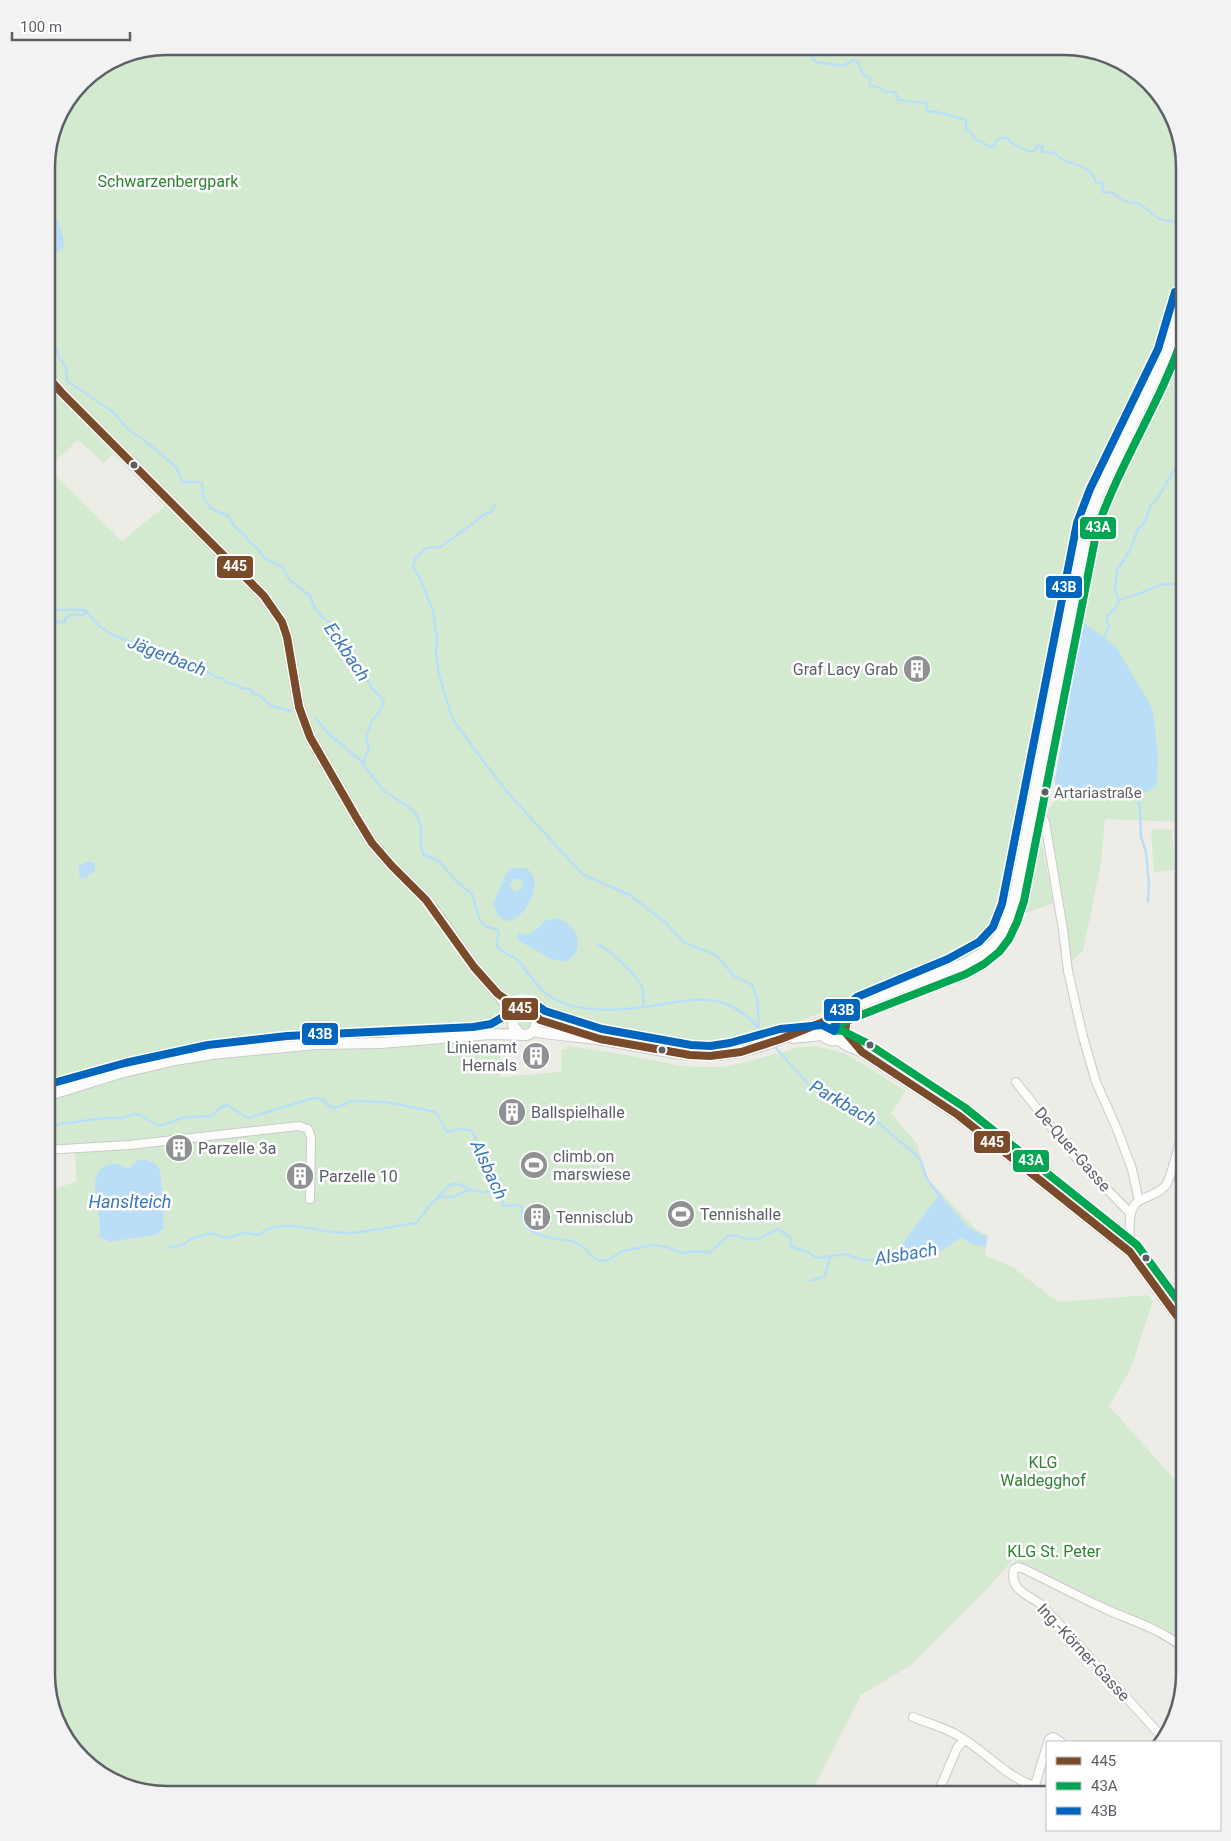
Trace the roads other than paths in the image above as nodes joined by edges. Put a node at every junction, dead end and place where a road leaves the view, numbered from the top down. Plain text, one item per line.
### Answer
1 (1176, 324) edge
2 (55, 385) edge
3 (1032, 804) junction
4 (874, 999) junction
5 (516, 1016) junction
6 (835, 1016) junction
7 (536, 1018) junction
8 (823, 1022) junction
9 (534, 1031) junction
10 (843, 1032) junction
11 (519, 1033) junction
12 (491, 1034) junction
13 (822, 1035) junction
14 (600, 1039) junction
15 (781, 1039) junction
16 (1016, 1082) dead end
17 (55, 1093) edge
18 (55, 1149) edge
19 (1176, 1151) edge
20 (310, 1199) dead end
21 (1139, 1201) junction
22 (1131, 1214) junction
23 (1130, 1252) junction
24 (1176, 1315) edge
25 (1176, 1642) edge
26 (913, 1717) dead end
27 (1159, 1733) edge
28 (964, 1740) junction
29 (1048, 1741) edge
30 (1058, 1741) edge
31 (1046, 1746) edge
32 (940, 1786) edge
33 (1035, 1786) joint

1 - 3 main road
2 - 5 main road
3 - 4 main road
3 - 21 street
4 - 6 main road
4 - 10 main road
5 - 7 main road
5 - 11 main road
5 - 12 main road
6 - 8 main road
6 - 10 main road
7 - 9 main road
7 - 14 main road
8 - 13 main road
8 - 15 main road
9 - 11 main road
9 - 14 main road
10 - 13 main road
10 - 23 main road
11 - 12 main road
12 - 17 main road
13 - 15 main road
14 - 15 main road
16 - 22 street, De-Quer-Gasse
18 - 20 street
19 - 21 street
21 - 22 street
22 - 23 street
23 - 24 main road
25 - 27 street, Ing.-Körner-Gasse
26 - 28 street
28 - 32 street
28 - 33 street
29 - 30 street
31 - 33 street

